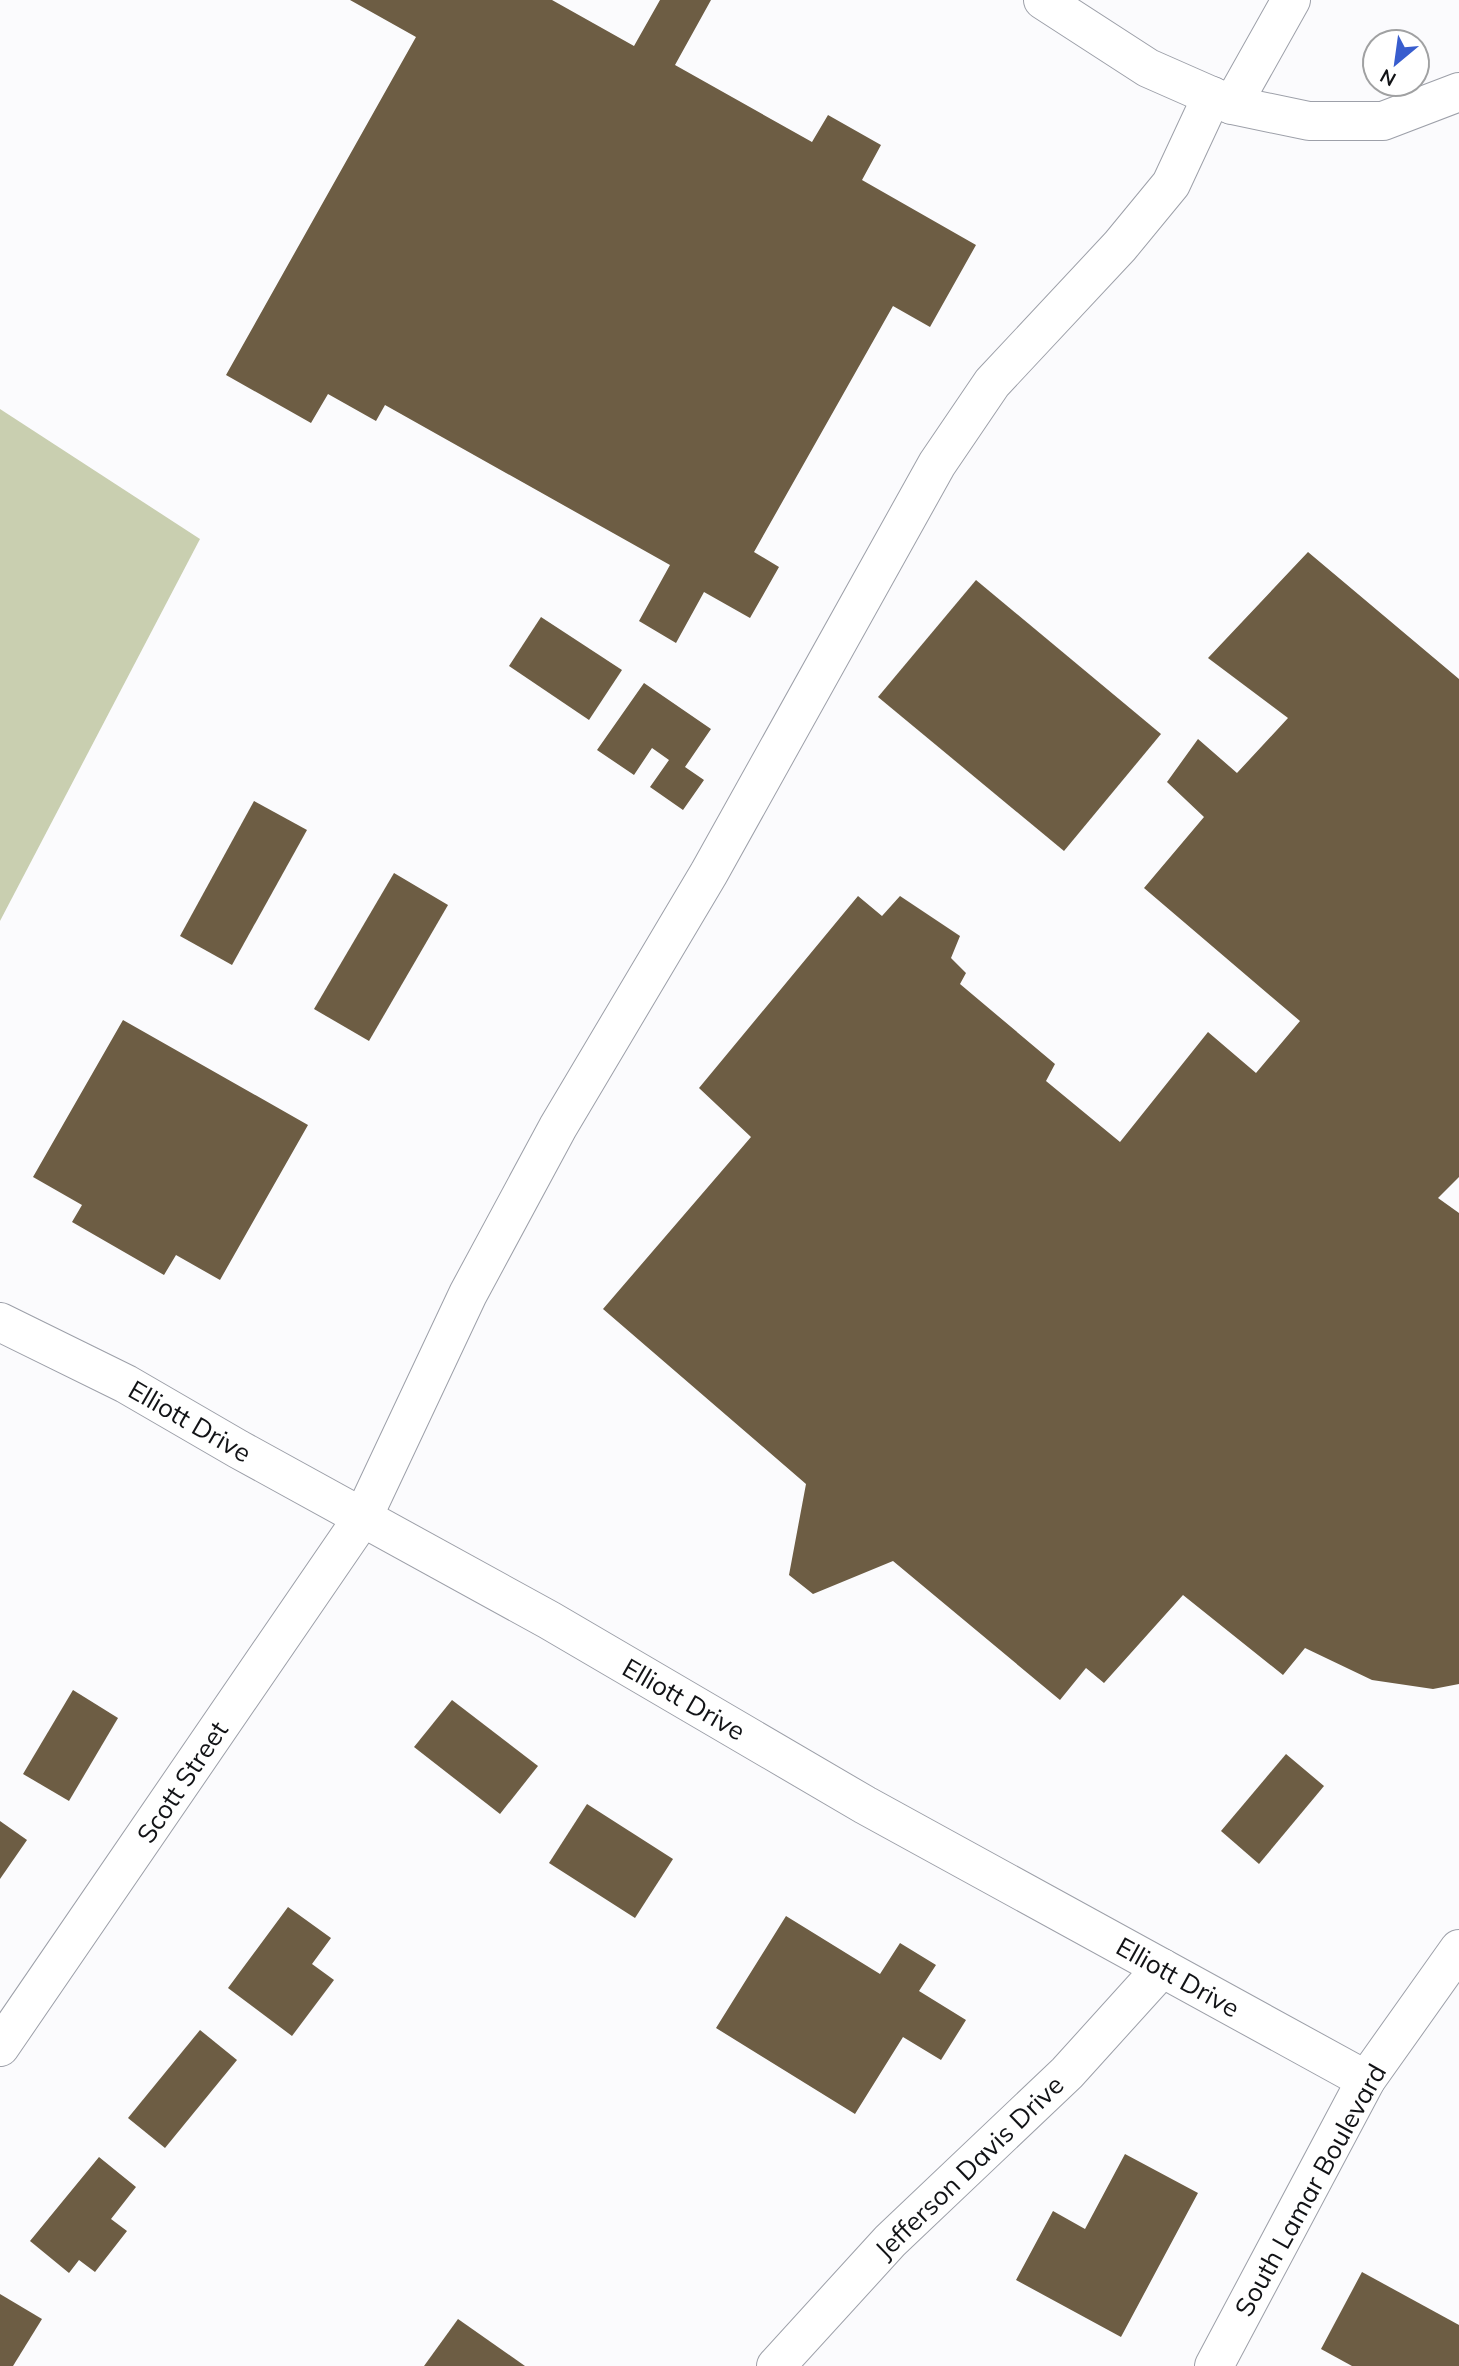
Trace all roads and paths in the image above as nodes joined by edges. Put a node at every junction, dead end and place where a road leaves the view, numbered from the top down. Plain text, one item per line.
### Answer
1 (1043, 0) edge
2 (1291, 0) edge
3 (1459, 92) edge
4 (1222, 100) junction
5 (0, 1322) edge
6 (363, 1517) junction
7 (1459, 1949) edge
8 (1162, 1968) junction
9 (0, 2047) edge
10 (1366, 2080) junction
11 (776, 2366) edge
12 (1214, 2366) edge

1 - 4 street
2 - 4 street, Scott Street
3 - 4 street
4 - 6 street, Scott Street
5 - 6 street, Elliott Drive
6 - 8 street, Elliott Drive
6 - 9 street, Scott Street
7 - 10 street, South Lamar Boulevard
8 - 10 street, Elliott Drive
8 - 11 street, Jefferson Davis Drive
10 - 12 street, South Lamar Boulevard

